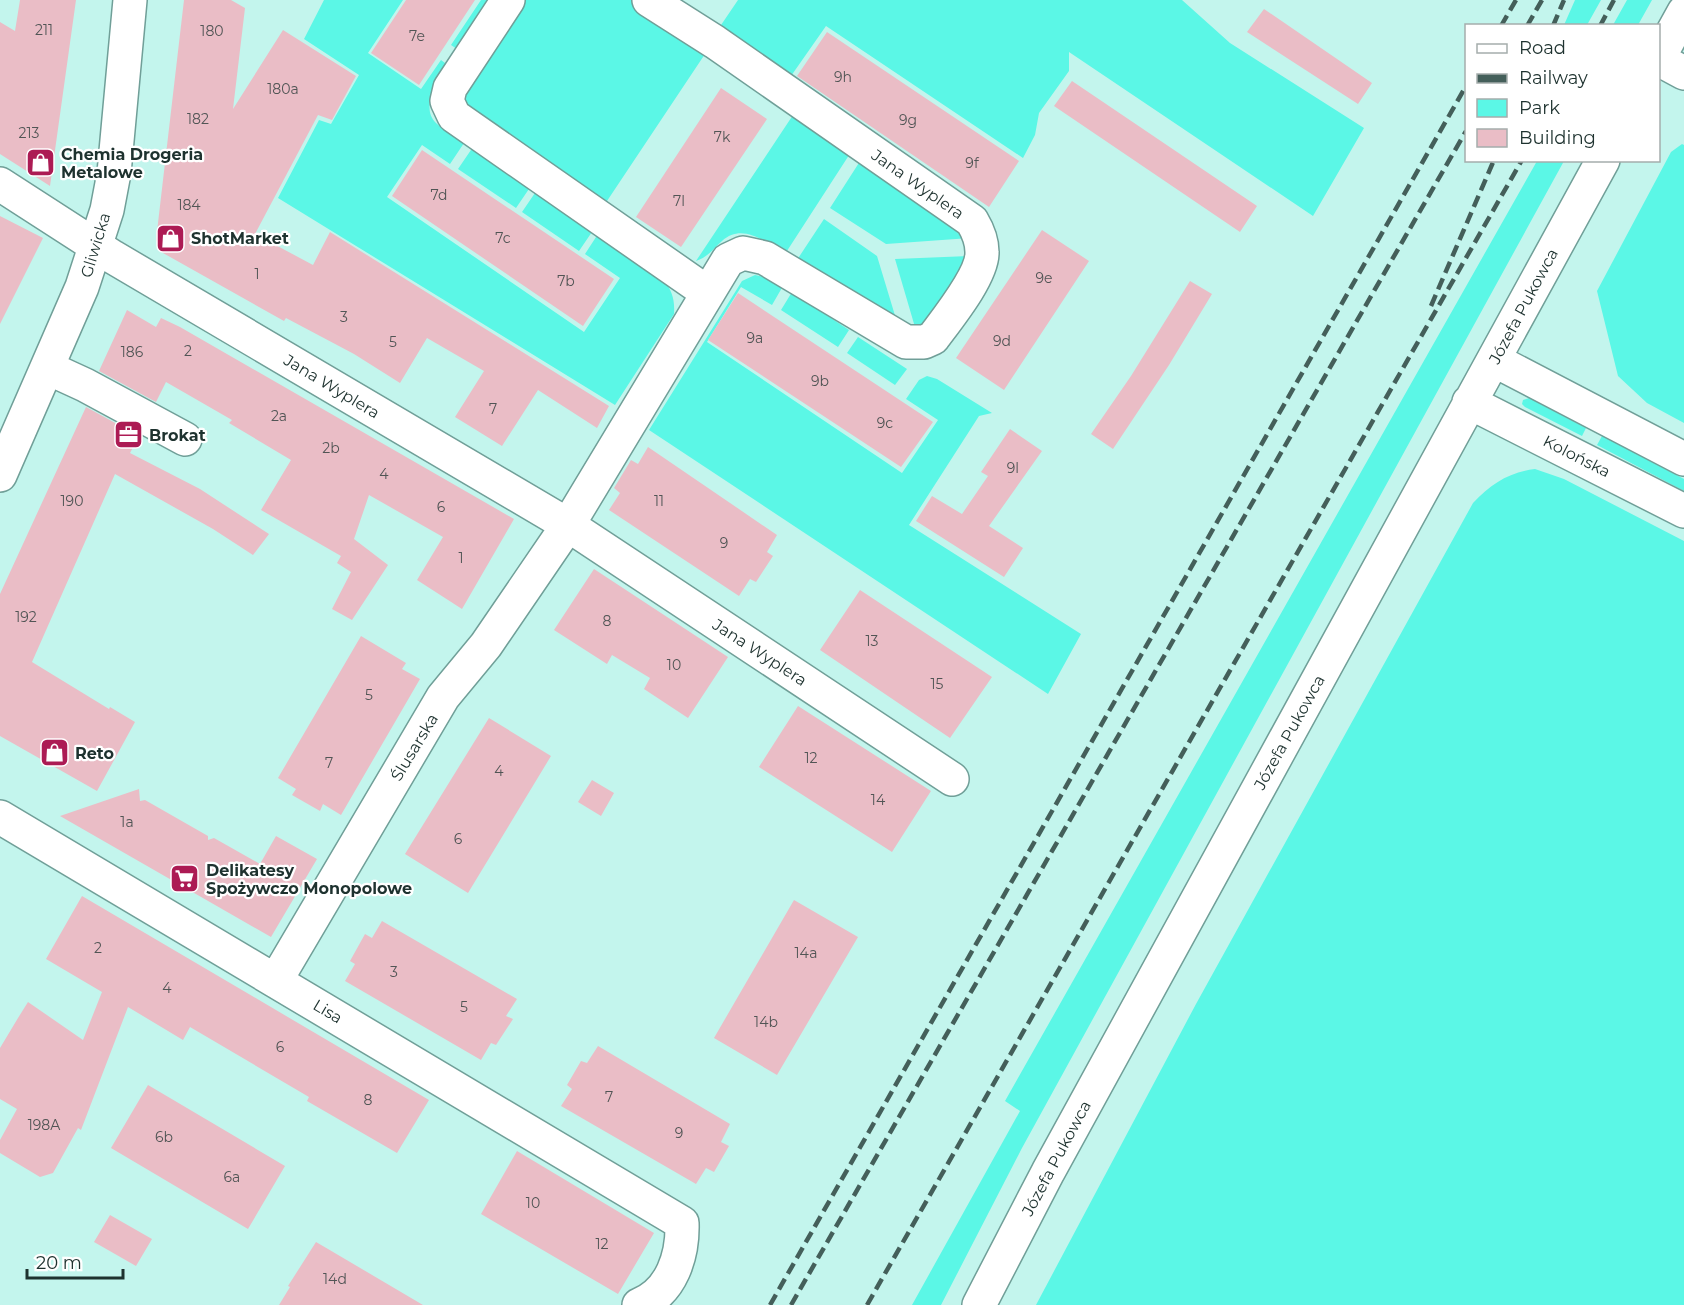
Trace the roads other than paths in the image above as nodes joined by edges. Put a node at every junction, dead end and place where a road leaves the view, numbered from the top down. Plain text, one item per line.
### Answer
1 (130, 0) edge
2 (508, 0) edge
3 (649, 0) edge
4 (1684, 12) edge
5 (1660, 57) edge
6 (1660, 60) edge
7 (1684, 73) edge
8 (1602, 162) edge
9 (0, 184) edge
10 (97, 246) junction
11 (708, 293) junction
12 (1494, 360) junction
13 (48, 368) junction
14 (1469, 402) junction
15 (185, 439) dead end
16 (1684, 459) edge
17 (0, 475) edge
18 (1684, 511) edge
19 (568, 525) junction
20 (951, 779) dead end
21 (0, 817) edge
22 (276, 980) junction
23 (639, 1305) edge
24 (979, 1305) edge

1 - 10 street, Gliwicka
2 - 11 street
3 - 11 street, Jana Wyplera
4 - 5 street
6 - 7 street
8 - 12 street, Józefa Pukowca
9 - 10 street, Jana Wyplera
10 - 13 street, Gliwicka
10 - 19 street, Jana Wyplera
11 - 19 street, Jana Wyplera
12 - 14 street, Józefa Pukowca
12 - 16 street
13 - 15 street
13 - 17 street, Gliwicka
14 - 18 street, Kolońska
14 - 24 street, Józefa Pukowca
19 - 20 street, Jana Wyplera
19 - 22 street, Ślusarska
21 - 22 street, Lisa
22 - 23 street, Lisa

